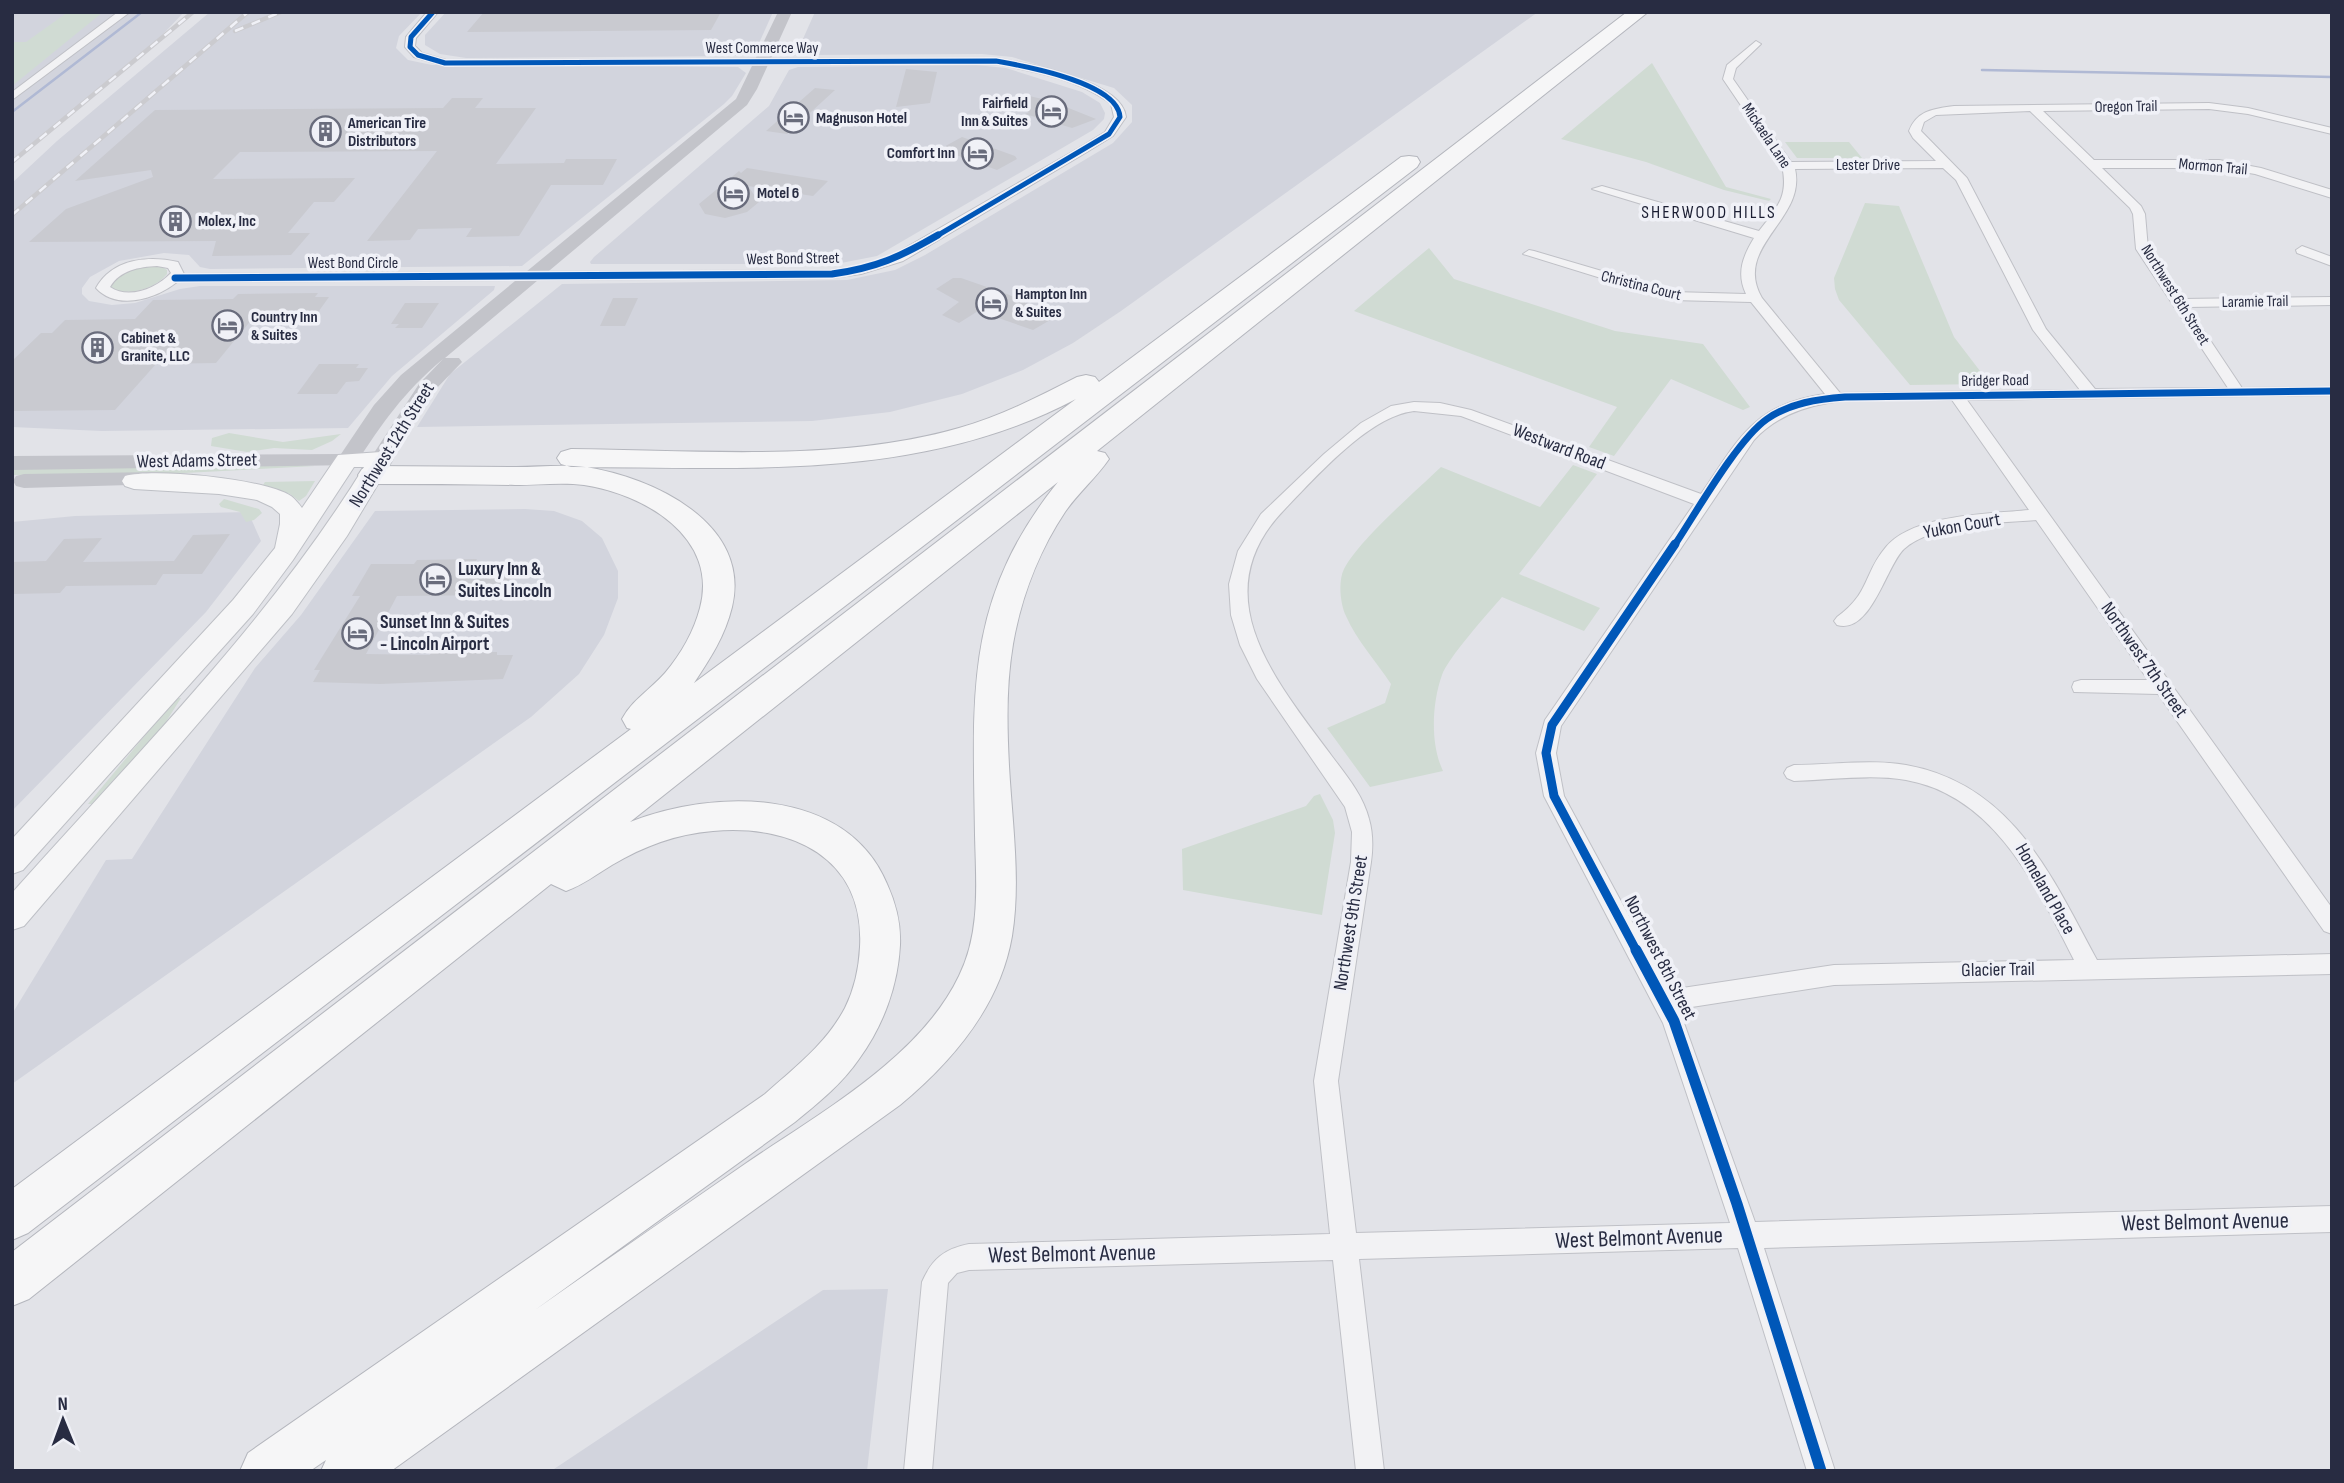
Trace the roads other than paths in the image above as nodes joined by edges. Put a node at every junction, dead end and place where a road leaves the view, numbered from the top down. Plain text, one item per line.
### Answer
1 (125, 12) edge
2 (433, 12) edge
3 (785, 12) edge
4 (802, 12) edge
5 (1607, 12) edge
6 (1639, 12) edge
7 (1752, 50) dead end
8 (771, 62) junction
9 (12, 97) edge
10 (1117, 104) joint
11 (2033, 108) junction
12 (2332, 131) edge
13 (1947, 164) junction
14 (2091, 164) junction
15 (1788, 166) junction
16 (1598, 189) dead end
17 (2332, 194) edge
18 (1762, 236) junction
19 (2302, 250) dead end
20 (1529, 254) dead end
21 (2332, 262) edge
22 (1285, 271) junction
23 (532, 275) junction
24 (556, 275) junction
25 (174, 278) junction
26 (1755, 299) junction
27 (2332, 301) edge
28 (2178, 303) junction
29 (2332, 390) edge
30 (2238, 392) junction
31 (2091, 394) junction
32 (1956, 395) junction
33 (1835, 397) junction
34 (1413, 407) joint
35 (12, 463) edge
36 (359, 467) junction
37 (12, 481) edge
38 (135, 481) junction
39 (1703, 501) junction
40 (2040, 514) junction
41 (285, 554) junction
42 (1843, 621) dead end
43 (2081, 687) dead end
44 (2163, 687) junction
45 (1794, 774) dead end
46 (12, 861) edge
47 (12, 916) edge
48 (2332, 925) edge
49 (345, 964) junction
50 (2332, 964) edge
51 (2090, 968) junction
52 (1666, 1001) junction
53 (323, 1040) junction
54 (14, 1216) edge
55 (2332, 1219) edge
56 (1746, 1235) junction
57 (1345, 1247) junction
58 (18, 1278) edge
59 (266, 1471) edge
60 (347, 1471) edge
61 (918, 1471) edge
62 (1370, 1471) edge
63 (1821, 1471) edge

1 - 9 street
2 - 8 street, West Commerce Way
3 - 8 main road, Northwest 12th Street
4 - 8 main road, Northwest 12th Street
5 - 22 highway
6 - 22 highway
7 - 15 street, Mickaela Lane
8 - 10 street, West Commerce Way
8 - 23 main road, Northwest 12th Street
8 - 24 main road, Northwest 12th Street
10 - 24 street, West Bond Street
11 - 12 street, Oregon Trail
11 - 13 street, Oregon Trail
11 - 14 street, Northwest 6th Street
13 - 15 street, Lester Drive
13 - 31 street
14 - 17 street, Mormon Trail
14 - 28 street, Northwest 6th Street
15 - 18 street, Mickaela Lane
16 - 18 street
18 - 26 street, Mickaela Lane
19 - 21 street
20 - 26 street, Christina Court
22 - 36 highway
22 - 49 highway
22 - 53 highway
22 - 60 highway
23 - 24 street, West Bond Street
23 - 25 street, West Bond Circle
23 - 36 main road, Northwest 12th Street
24 - 36 main road, Northwest 12th Street
25 - 25 street
26 - 33 street, Mickaela Lane
27 - 28 street, Laramie Trail
28 - 30 street, Northwest 6th Street
29 - 30 street, Bridger Road
30 - 31 street, Bridger Road
31 - 32 street, Bridger Road
32 - 33 street, Bridger Road
32 - 40 street, Northwest 7th Street
33 - 39 street, Bridger Road
34 - 39 street, Westward Road
34 - 57 street, Northwest 9th Street
35 - 36 main road, West Adams Street
36 - 38 main road, West Adams Street
36 - 41 main road, Northwest 12th Street
36 - 47 main road, Northwest 12th Street
36 - 49 highway
37 - 38 main road, West Adams Street
38 - 41 main road
39 - 52 street, Northwest 8th Street
40 - 42 street, Yukon Court
40 - 44 street, Northwest 7th Street
41 - 46 main road, Northwest 12th Street
43 - 44 street
44 - 48 street, Northwest 7th Street
45 - 51 street, Homeland Place
49 - 54 highway
50 - 51 street, Glacier Trail
51 - 52 street, Glacier Trail
52 - 56 street, Northwest 8th Street
53 - 58 highway
53 - 59 highway
55 - 56 street, West Belmont Avenue
56 - 57 street, West Belmont Avenue
56 - 63 street, Northwest 8th Street
57 - 61 street, West Belmont Avenue
57 - 62 street, Northwest 9th Street

